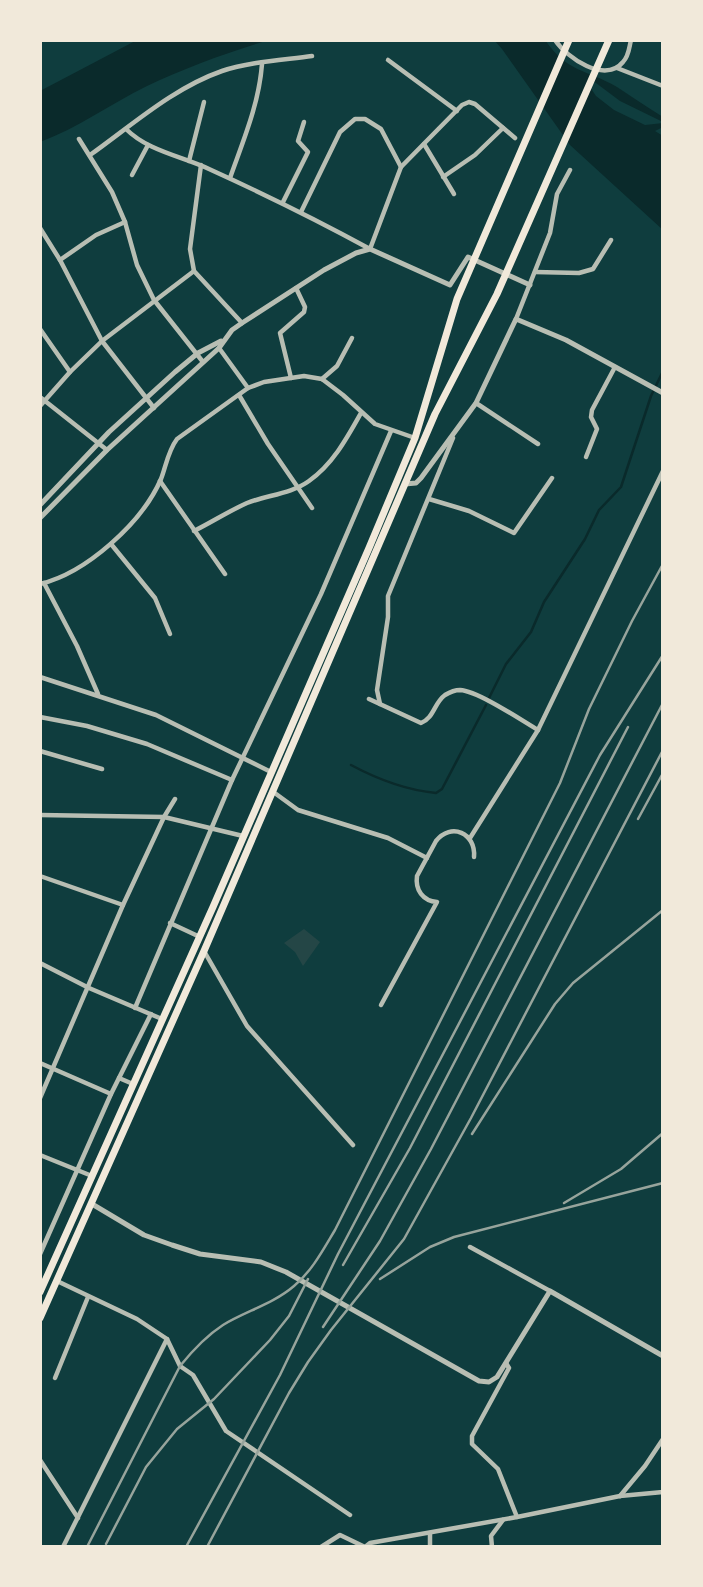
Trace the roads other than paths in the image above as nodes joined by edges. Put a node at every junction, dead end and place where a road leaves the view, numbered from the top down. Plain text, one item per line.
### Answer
1 (555, 40) edge
2 (569, 40) edge
3 (631, 40) edge
4 (607, 44) edge
5 (312, 56) dead end
6 (388, 60) dead end
7 (262, 64) junction
8 (617, 68) junction
9 (663, 86) edge
10 (204, 102) dead end
11 (457, 111) junction
12 (304, 122) dead end
13 (503, 128) junction
14 (126, 129) junction
15 (515, 138) dead end
16 (79, 139) dead end
17 (424, 144) junction
18 (148, 145) junction
19 (90, 155) junction
20 (189, 161) junction
21 (201, 165) junction
22 (401, 167) junction
23 (570, 170) dead end
24 (132, 175) dead end
25 (443, 177) junction
26 (230, 178) junction
27 (454, 194) dead end
28 (283, 202) junction
29 (301, 212) junction
30 (125, 222) junction
31 (40, 228) edge
32 (611, 240) dead end
33 (370, 248) junction
34 (60, 260) junction
35 (194, 271) junction
36 (536, 272) junction
37 (530, 285) junction
38 (296, 288) junction
39 (154, 300) junction
40 (516, 319) junction
41 (242, 323) junction
42 (40, 329) edge
43 (352, 338) dead end
44 (224, 340) junction
45 (102, 341) junction
46 (219, 348) junction
47 (198, 353) junction
48 (203, 362) junction
49 (615, 368) junction
50 (70, 372) junction
51 (291, 378) junction
52 (322, 379) junction
53 (248, 388) junction
54 (663, 393) edge
55 (239, 395) junction
56 (40, 397) edge
57 (146, 399) junction
58 (46, 401) junction
59 (476, 403) junction
60 (40, 406) edge
61 (154, 408) junction
62 (361, 413) junction
63 (391, 431) junction
64 (453, 437) junction
65 (415, 438) junction
66 (99, 443) junction
67 (538, 444) dead end
68 (107, 450) junction
69 (586, 457) dead end
70 (663, 471) edge
71 (552, 478) dead end
72 (160, 481) junction
73 (405, 484) junction
74 (298, 487) junction
75 (429, 499) junction
76 (40, 505) edge
77 (312, 508) dead end
78 (47, 512) junction
79 (40, 518) edge
80 (194, 531) junction
81 (111, 544) junction
82 (225, 574) dead end
83 (42, 584) edge
84 (170, 634) dead end
85 (40, 677) edge
86 (97, 694) junction
87 (369, 699) dead end
88 (380, 704) junction
89 (40, 717) edge
90 (538, 730) junction
91 (40, 751) edge
92 (243, 757) junction
93 (102, 769) dead end
94 (271, 772) junction
95 (232, 780) junction
96 (264, 788) junction
97 (272, 791) junction
98 (175, 799) dead end
99 (40, 815) edge
100 (164, 817) junction
101 (212, 827) junction
102 (243, 836) junction
103 (470, 838) junction
104 (474, 857) dead end
105 (427, 858) junction
106 (40, 876) edge
107 (123, 905) junction
108 (170, 923) junction
109 (200, 937) junction
110 (204, 951) junction
111 (40, 963) edge
112 (89, 988) junction
113 (381, 1005) dead end
114 (135, 1008) junction
115 (150, 1014) junction
116 (163, 1018) junction
117 (173, 1020) junction
118 (40, 1063) edge
119 (52, 1068) junction
120 (119, 1078) junction
121 (133, 1084) junction
122 (111, 1094) junction
123 (40, 1098) edge
124 (354, 1145) dead end
125 (40, 1155) edge
126 (77, 1170) junction
127 (92, 1176) junction
128 (92, 1203) junction
129 (470, 1247) dead end
130 (40, 1254) edge
131 (57, 1281) junction
132 (41, 1289) edge
133 (550, 1291) junction
134 (51, 1293) junction
135 (88, 1297) junction
136 (40, 1318) edge
137 (167, 1339) junction
138 (663, 1356) edge
139 (506, 1363) junction
140 (55, 1378) dead end
141 (663, 1439) edge
142 (40, 1460) edge
143 (663, 1492) edge
144 (620, 1496) junction
145 (350, 1515) dead end
146 (517, 1517) junction
147 (78, 1518) junction
148 (503, 1520) junction
149 (430, 1533) junction
150 (63, 1547) edge
151 (321, 1547) edge
152 (365, 1547) edge
153 (430, 1547) edge
154 (492, 1547) edge

1 - 8 street
2 - 65 main road
3 - 8 street
4 - 73 main road
5 - 7 street
6 - 11 street
7 - 14 street
7 - 26 street
8 - 9 street
10 - 20 street
11 - 13 street
11 - 17 street
12 - 28 street
13 - 15 street
13 - 25 street
14 - 18 street
14 - 19 street
16 - 19 street
17 - 22 street
17 - 25 street
18 - 20 street
18 - 24 street
19 - 30 street
20 - 21 street
21 - 26 street
21 - 35 street
22 - 29 street
22 - 33 street
23 - 36 street
25 - 27 street
26 - 28 street
28 - 29 street
29 - 33 street
30 - 34 street
30 - 39 street
31 - 34 street
32 - 36 street
33 - 37 street
33 - 38 street
34 - 45 street
35 - 39 street
35 - 41 street
36 - 37 street
37 - 40 street
38 - 41 street
38 - 51 street
39 - 45 street
39 - 47 street
40 - 49 street
40 - 59 street
41 - 44 street
42 - 50 street
43 - 52 street
44 - 46 street
44 - 47 street
45 - 50 street
45 - 57 street
46 - 48 street
46 - 53 street
47 - 48 street
47 - 57 street
48 - 61 street
49 - 54 street
49 - 69 street
50 - 58 street
51 - 52 street
51 - 53 street
52 - 62 street
53 - 55 street
55 - 72 street
55 - 74 street
56 - 58 street
57 - 61 street
57 - 66 street
58 - 60 street
58 - 66 street
59 - 64 street
59 - 67 street
61 - 68 street
62 - 63 street
62 - 74 street
63 - 65 street
63 - 92 street
64 - 73 street
64 - 75 street
65 - 94 main road
66 - 68 street
66 - 76 street
68 - 78 street
70 - 90 street
71 - 75 street
72 - 80 street
72 - 81 street
73 - 97 main road
74 - 77 street
74 - 80 street
75 - 88 street
76 - 78 street
78 - 79 street
80 - 82 street
81 - 83 street
81 - 84 street
83 - 86 street
85 - 86 street
86 - 92 street
87 - 88 street
88 - 90 street
89 - 95 street
90 - 103 street
91 - 93 street
92 - 94 street
92 - 95 street
94 - 96 main road
95 - 101 street
96 - 97 main road
96 - 102 main road
97 - 105 street
97 - 110 main road
98 - 100 street
99 - 100 street
100 - 101 street
100 - 107 street
101 - 102 street
101 - 108 street
102 - 109 main road
103 - 104 street
103 - 105 street
105 - 113 street
106 - 107 street
107 - 112 street
108 - 109 street
108 - 114 street
109 - 116 main road
110 - 117 main road
110 - 124 street
111 - 112 street
112 - 114 street
112 - 119 street
114 - 115 street
115 - 116 street
115 - 120 street
116 - 117 main road
116 - 121 main road
117 - 128 main road
118 - 119 street
119 - 122 street
119 - 123 street
120 - 121 street
120 - 122 street
121 - 127 main road
122 - 126 street
125 - 126 street
126 - 127 street
126 - 130 street
127 - 132 main road
128 - 131 main road
128 - 139 street
129 - 133 street
131 - 134 main road
131 - 135 street
132 - 134 main road
133 - 138 street
133 - 139 street
134 - 136 main road
135 - 137 street
135 - 140 street
137 - 145 street
137 - 147 street
139 - 146 street
141 - 144 street
142 - 147 street
143 - 144 street
144 - 146 street
146 - 148 street
147 - 150 street
148 - 149 street
148 - 154 street
149 - 152 street
149 - 153 street
151 - 152 street

